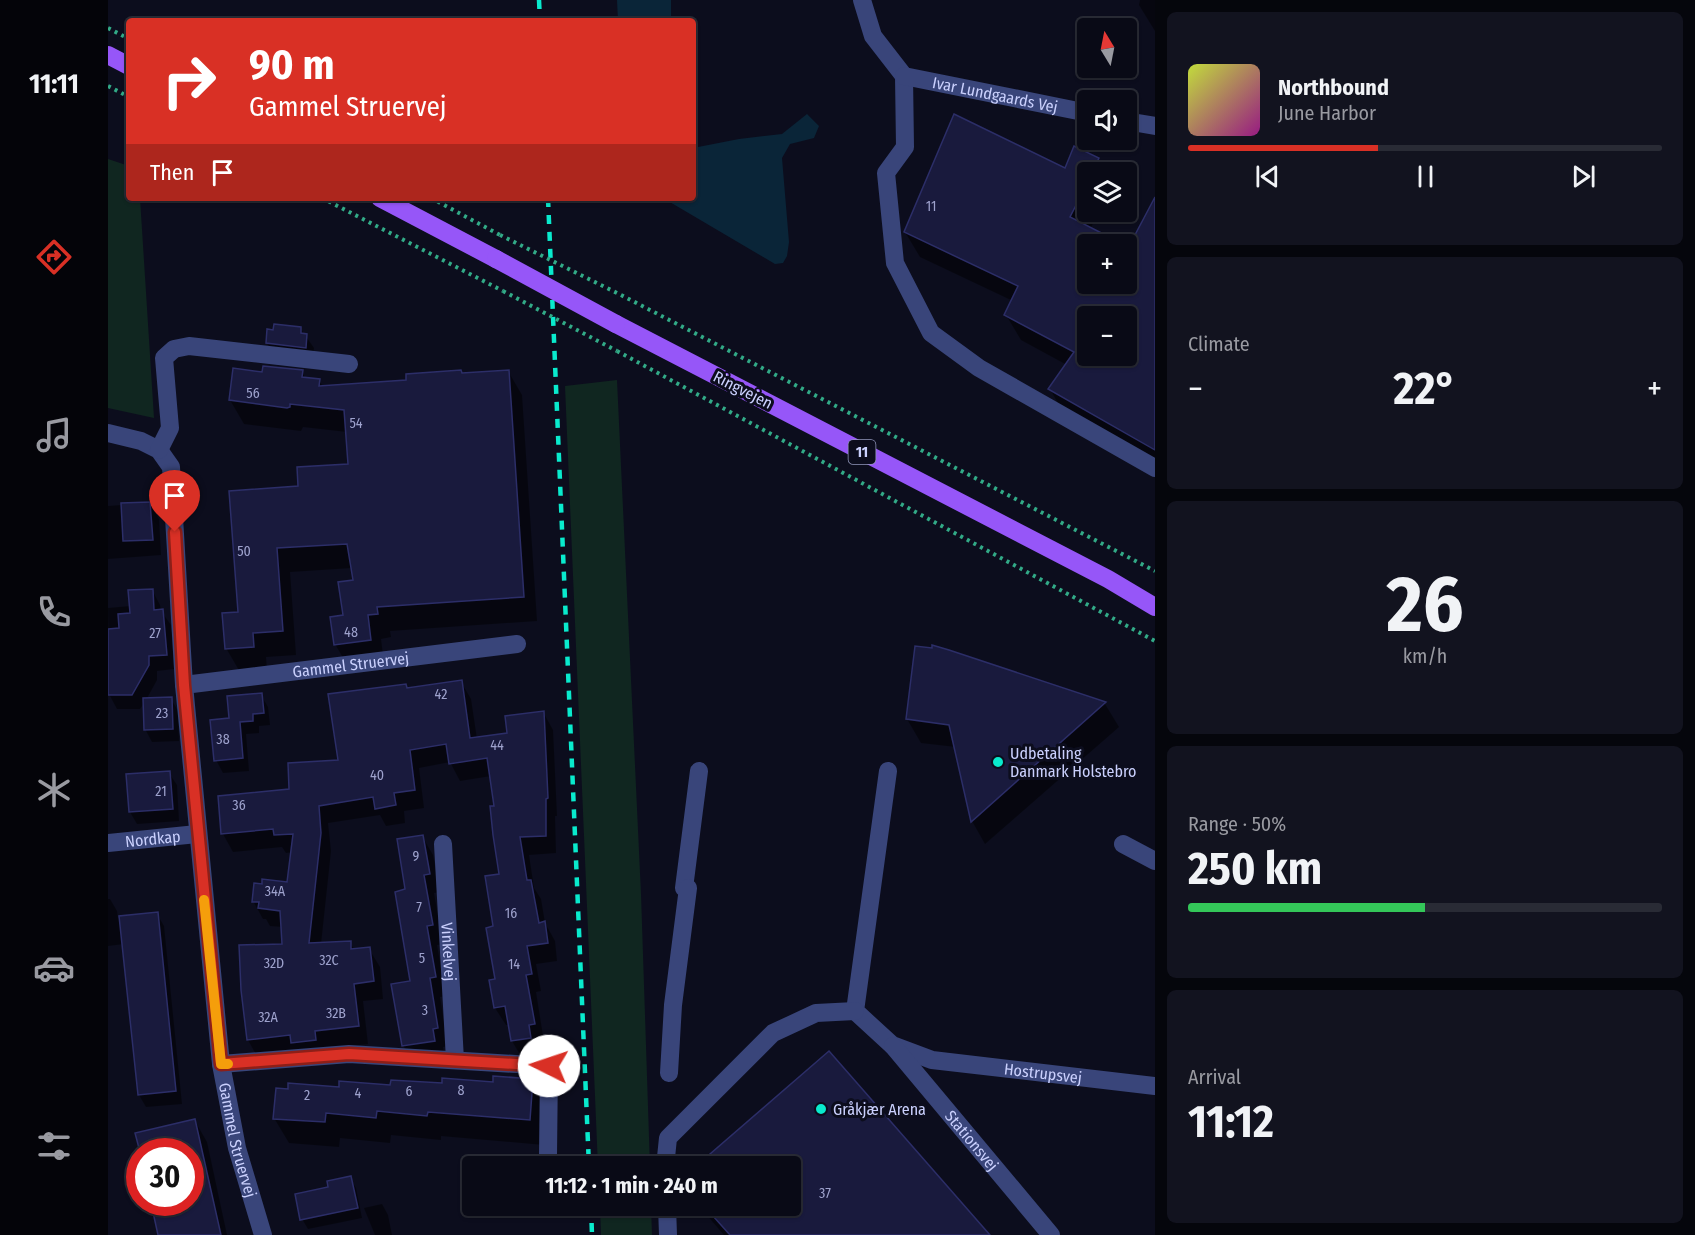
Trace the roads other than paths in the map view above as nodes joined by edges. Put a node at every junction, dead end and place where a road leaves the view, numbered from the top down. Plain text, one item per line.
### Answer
1 (862, 0) edge
2 (108, 55) edge
3 (126, 64) edge
4 (904, 76) junction
5 (1077, 111) edge
6 (1137, 123) edge
7 (1155, 126) edge
8 (386, 201) edge
9 (349, 364) dead end
10 (108, 433) edge
11 (159, 450) junction
12 (1155, 468) edge
13 (1108, 579) junction
14 (1155, 601) edge
15 (1155, 607) edge
16 (517, 644) dead end
17 (184, 685) junction
18 (699, 771) dead end
19 (888, 771) dead end
20 (197, 834) junction
21 (108, 843) edge
22 (443, 844) dead end
23 (1123, 844) dead end
24 (1155, 861) edge
25 (855, 1011) junction
26 (892, 1045) junction
27 (455, 1060) junction
28 (221, 1064) junction
29 (669, 1073) dead end
30 (1155, 1086) edge
31 (548, 1156) dead end
32 (666, 1156) edge
33 (667, 1216) edge
34 (263, 1235) edge
35 (668, 1235) edge
36 (1051, 1235) edge

1 - 4 street
2 - 3 main road
4 - 5 street, Ivar Lundgaards Vej
4 - 12 street
6 - 7 street
8 - 13 main road, Ringvejen / 11, bridge
9 - 11 street
10 - 11 street
11 - 17 street, Gammel Struervej
13 - 14 main road, Ringvejen / 11
13 - 15 main road, Ringvejen / 11
16 - 17 street, Gammel Struervej
17 - 20 street, Gammel Struervej
18 - 29 street
19 - 25 street
20 - 21 street, Nordkap
20 - 28 street, Gammel Struervej
22 - 27 street, Vinkelvej
23 - 24 street
25 - 26 street, Stationsvej
25 - 32 street
26 - 30 street, Hostrupsvej
26 - 36 street, Stationsvej
27 - 28 street
27 - 31 street
28 - 34 street, Gammel Struervej
33 - 35 street

